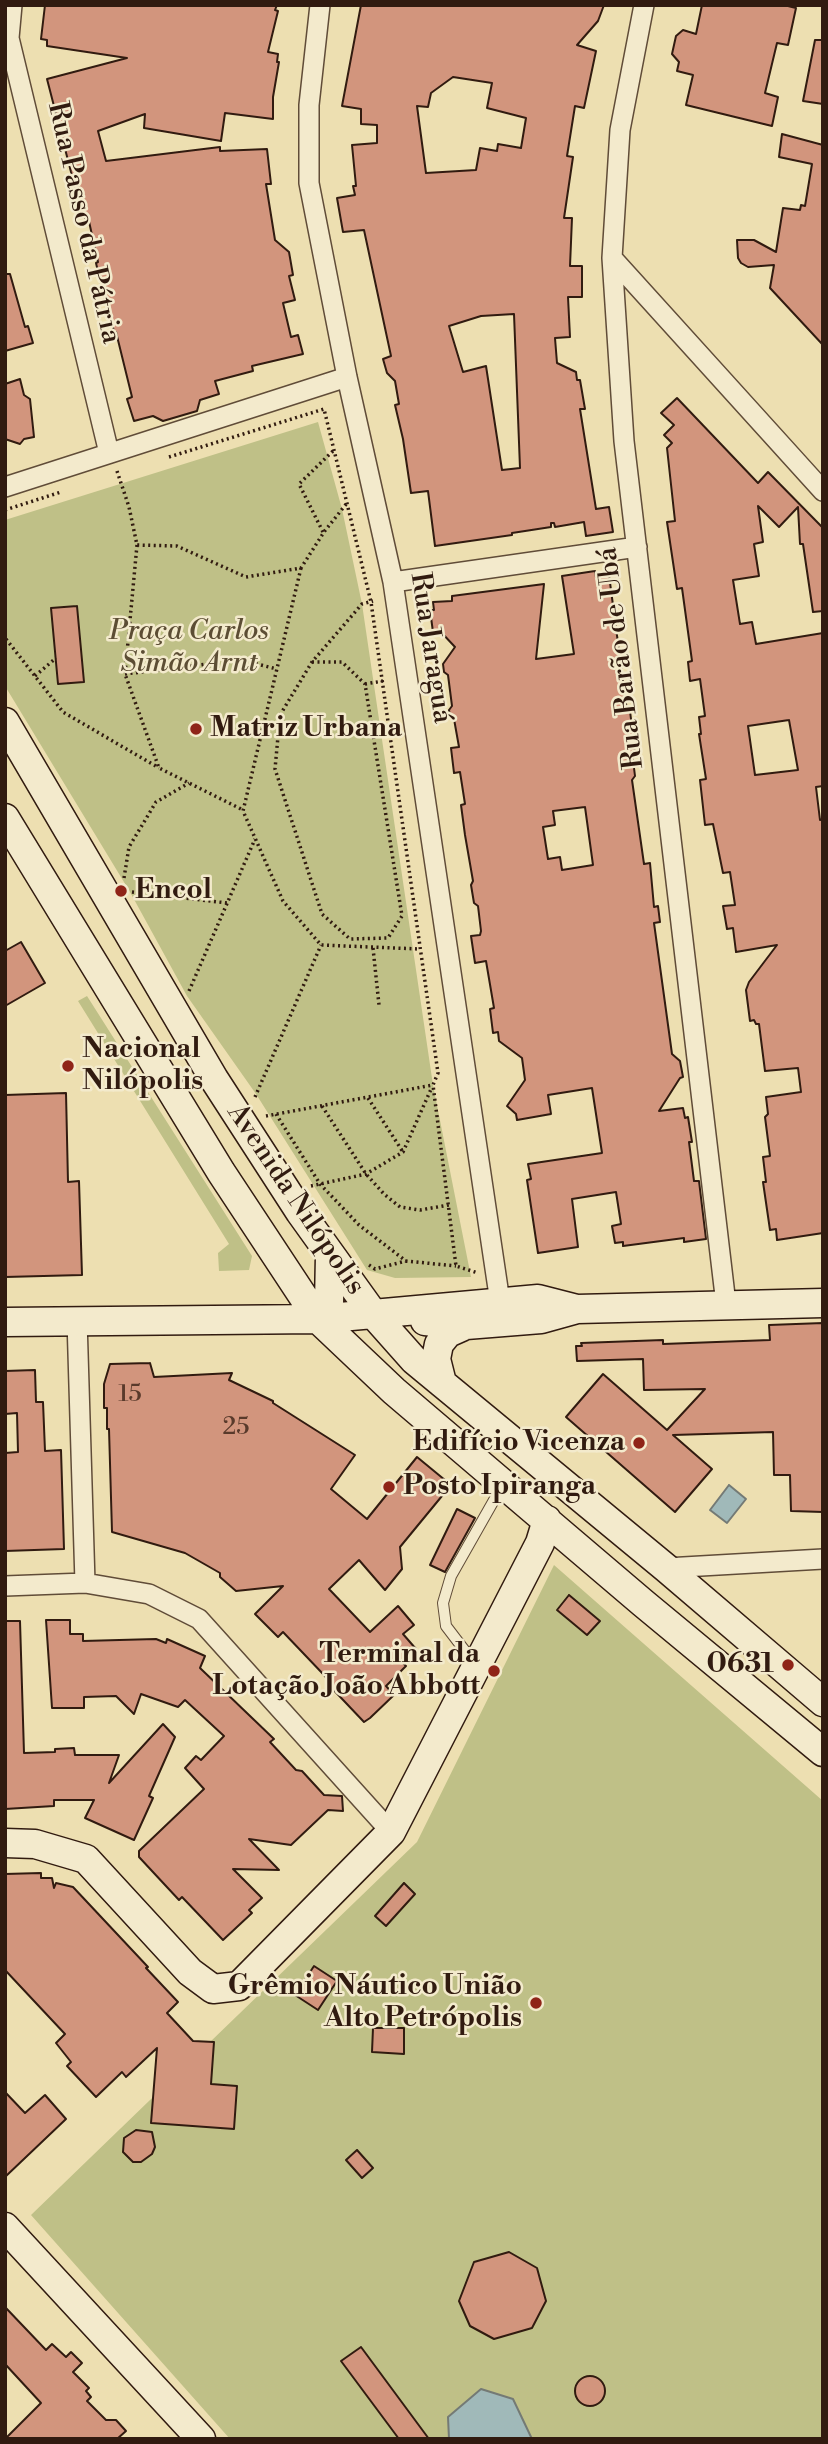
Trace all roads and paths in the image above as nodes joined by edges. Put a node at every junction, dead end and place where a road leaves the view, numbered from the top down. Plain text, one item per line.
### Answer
1 (12, 5) edge
2 (320, 5) edge
3 (644, 5) edge
4 (612, 258) junction
5 (346, 377) junction
6 (334, 450) junction
7 (109, 453) junction
8 (157, 461) dead end
9 (106, 477) dead end
10 (5, 487) edge
11 (68, 489) dead end
12 (823, 491) edge
13 (348, 502) junction
14 (5, 510) edge
15 (324, 532) junction
16 (137, 545) junction
17 (636, 547) junction
18 (301, 568) junction
19 (393, 583) junction
20 (371, 602) junction
21 (5, 638) edge
22 (56, 658) dead end
23 (312, 662) junction
24 (277, 669) junction
25 (125, 674) junction
26 (35, 676) junction
27 (383, 681) junction
28 (365, 684) junction
29 (5, 722) edge
30 (159, 768) junction
31 (189, 783) junction
32 (243, 811) junction
33 (5, 818) edge
34 (255, 839) junction
35 (123, 881) dead end
36 (130, 892) dead end
37 (228, 903) junction
38 (321, 945) junction
39 (373, 947) junction
40 (420, 948) junction
41 (187, 996) dead end
42 (379, 1005) dead end
43 (433, 1085) junction
44 (368, 1097) junction
45 (253, 1101) dead end
46 (322, 1106) junction
47 (276, 1114) junction
48 (262, 1117) dead end
49 (403, 1152) junction
50 (366, 1174) junction
51 (320, 1184) junction
52 (306, 1187) dead end
53 (449, 1205) junction
54 (330, 1255) junction
55 (456, 1266) junction
56 (498, 1290) junction
57 (823, 1303) edge
58 (726, 1304) junction
59 (577, 1309) junction
60 (374, 1315) junction
61 (318, 1319) junction
62 (77, 1320) junction
63 (5, 1322) edge
64 (466, 1325) junction
65 (442, 1383) junction
66 (503, 1483) junction
67 (549, 1531) junction
68 (823, 1559) edge
69 (716, 1565) junction
70 (666, 1568) junction
71 (85, 1583) junction
72 (5, 1586) edge
73 (700, 1597) junction
74 (477, 1666) junction
75 (823, 1702) edge
76 (823, 1752) edge
77 (391, 1832) junction
78 (5, 1843) edge
79 (5, 2227) edge
80 (201, 2439) edge

1 - 7 street, Rua Passo da Pátria
2 - 5 street, Rua Jaraguá
3 - 4 street, Rua Barão de Ubá
4 - 12 street
4 - 17 street, Rua Barão de Ubá
5 - 7 street
5 - 19 street, Rua Jaraguá
6 - 8 path
6 - 13 path
6 - 15 path
7 - 10 street
9 - 16 path
11 - 14 path
13 - 15 path
13 - 20 path
15 - 18 path
16 - 18 path
16 - 25 path
17 - 19 street
17 - 58 street, Rua Barão de Ubá
18 - 24 path
19 - 20 path
19 - 56 street, Rua Jaraguá
20 - 23 path
20 - 27 path
21 - 26 path
22 - 26 path
23 - 28 path
23 - 28 path
24 - 25 path
24 - 32 path
25 - 30 path
26 - 30 path
27 - 28 path
27 - 40 path
29 - 54 main road, Avenida Nilópolis
30 - 31 path
31 - 32 path
31 - 35 path
32 - 34 path
33 - 61 main road, Avenida Nilópolis
34 - 37 path
34 - 38 path
36 - 37 path
37 - 41 path
38 - 39 path
38 - 45 path
39 - 40 path
39 - 42 path
40 - 43 path
43 - 44 path
43 - 49 path
43 - 53 path
44 - 46 path
44 - 49 path
46 - 47 path
46 - 50 path
47 - 48 path
47 - 51 path
49 - 50 path
50 - 51 path
50 - 53 path
51 - 52 path
51 - 55 path
53 - 55 path
54 - 60 main road, Avenida Nilópolis
54 - 61 main road
55 - 56 path
56 - 59 main road
56 - 60 main road
57 - 58 main road
58 - 59 main road
59 - 64 main road
60 - 61 main road
60 - 64 main road
60 - 65 main road, Avenida Nilópolis
61 - 62 main road
61 - 66 main road, Avenida Nilópolis
62 - 63 main road
62 - 71 street
64 - 65 main road
65 - 70 main road, Avenida Nilópolis
66 - 67 main road, Avenida Nilópolis
66 - 74 lane
67 - 74 main road
67 - 76 main road, Avenida Nilópolis
68 - 69 street
69 - 70 street
69 - 73 street
70 - 73 main road, Avenida Nilópolis
71 - 72 street
71 - 77 street
73 - 75 main road, Avenida Nilópolis
74 - 77 main road
77 - 78 main road
79 - 80 main road

